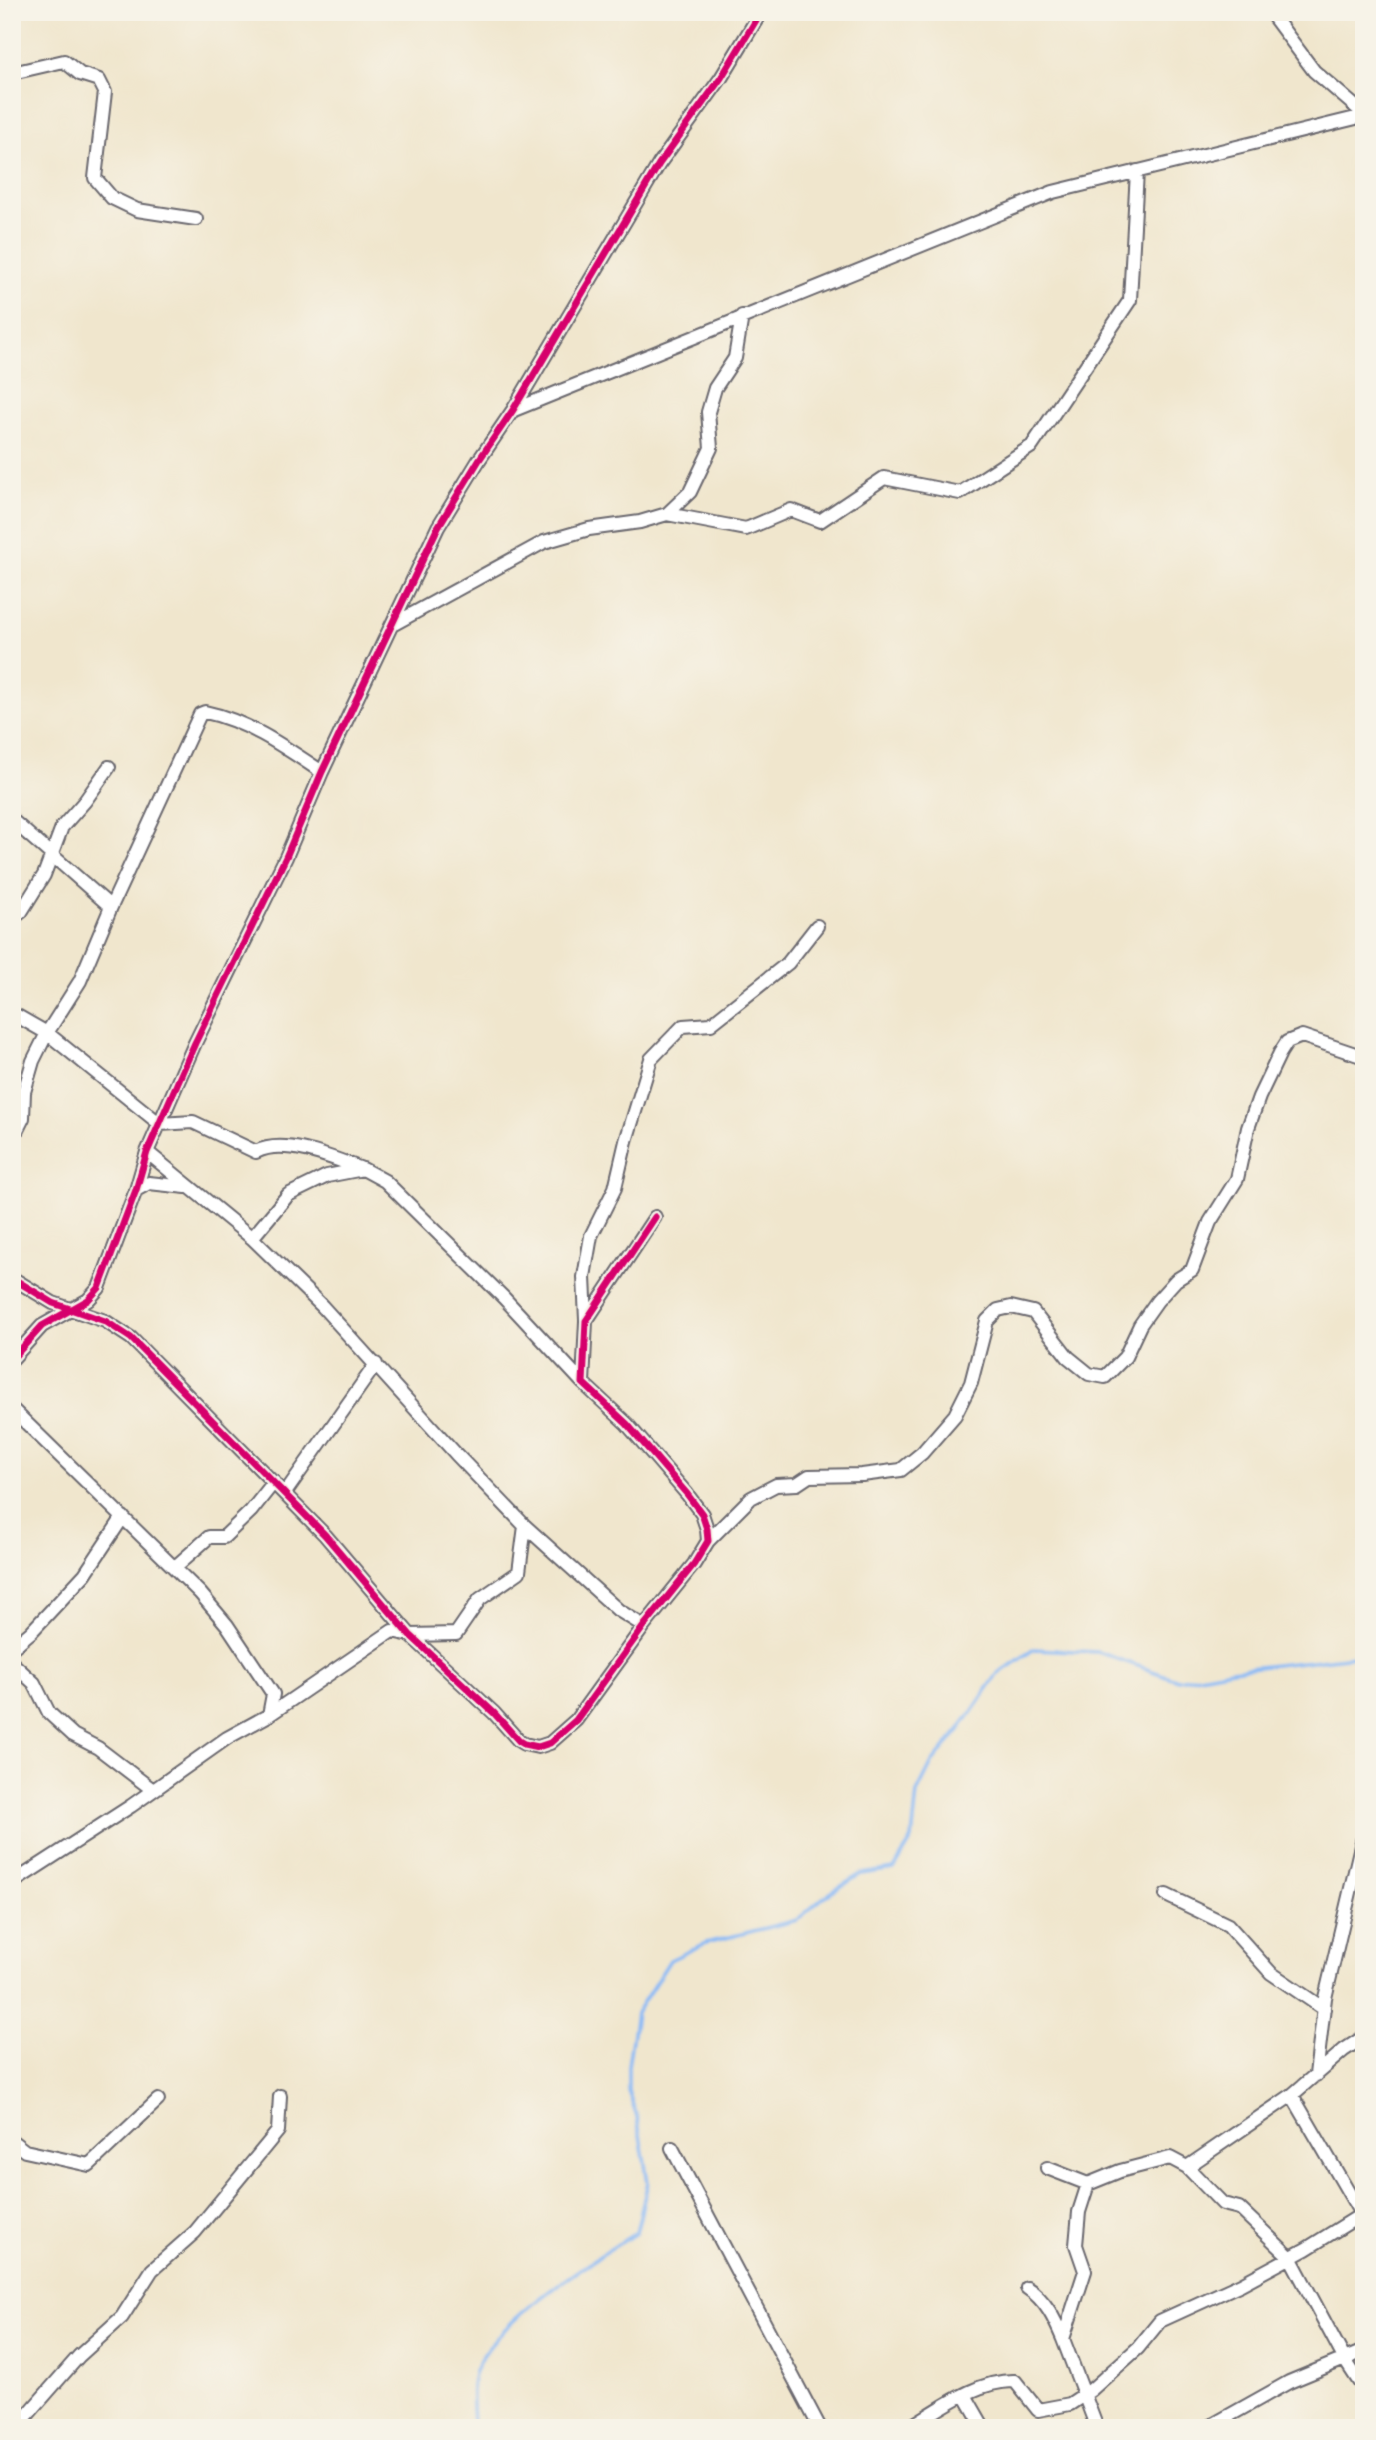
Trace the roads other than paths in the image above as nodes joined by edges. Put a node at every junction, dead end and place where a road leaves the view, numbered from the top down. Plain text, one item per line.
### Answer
1 (761, 12) edge
2 (1269, 12) edge
3 (12, 74) edge
4 (1364, 115) edge
5 (1137, 171) junction
6 (196, 219) dead end
7 (741, 316) junction
8 (513, 410) junction
9 (667, 514) junction
10 (394, 624) junction
11 (109, 767) dead end
12 (322, 772) junction
13 (12, 820) edge
14 (52, 855) junction
15 (111, 907) junction
16 (12, 919) edge
17 (817, 926) dead end
18 (12, 1013) edge
19 (47, 1033) junction
20 (1364, 1058) edge
21 (160, 1124) junction
22 (12, 1140) edge
23 (148, 1152) junction
24 (363, 1169) junction
25 (187, 1187) junction
26 (136, 1190) junction
27 (655, 1217) dead end
28 (252, 1238) junction
29 (12, 1278) edge
30 (72, 1310) junction
31 (586, 1321) junction
32 (12, 1359) edge
33 (376, 1364) junction
34 (583, 1383) junction
35 (12, 1409) edge
36 (274, 1482) junction
37 (285, 1493) junction
38 (123, 1517) junction
39 (525, 1526) junction
40 (708, 1541) junction
41 (175, 1567) junction
42 (644, 1626) junction
43 (410, 1635) junction
44 (12, 1648) edge
45 (12, 1664) edge
46 (269, 1715) junction
47 (153, 1790) junction
48 (1364, 1833) edge
49 (1361, 1859) edge
50 (12, 1883) edge
51 (1166, 1895) dead end
52 (1324, 2009) junction
53 (1364, 2037) edge
54 (1316, 2074) junction
55 (1292, 2095) junction
56 (280, 2096) dead end
57 (158, 2100) dead end
58 (12, 2141) edge
59 (672, 2148) dead end
60 (1187, 2166) junction
61 (1047, 2168) dead end
62 (1088, 2184) junction
63 (1363, 2216) edge
64 (1290, 2257) junction
65 (1027, 2288) dead end
66 (1063, 2339) junction
67 (1364, 2351) edge
68 (1345, 2360) junction
69 (1364, 2389) edge
70 (965, 2395) junction
71 (1084, 2395) junction
72 (16, 2428) edge
73 (820, 2428) edge
74 (908, 2428) edge
75 (985, 2428) edge
76 (1097, 2428) edge
77 (1207, 2428) edge

1 - 8 street
2 - 4 street
3 - 6 street
4 - 5 street
5 - 7 street
5 - 9 street
7 - 8 street
7 - 9 street
8 - 10 street
9 - 10 street
10 - 12 street
11 - 14 street
12 - 15 street
12 - 21 street
13 - 14 street
14 - 15 street
14 - 16 street
15 - 19 street
17 - 31 street
18 - 19 street
19 - 21 street
19 - 22 street
20 - 40 street
21 - 23 street
21 - 24 street
23 - 25 street
23 - 26 street
24 - 28 street
24 - 34 street
25 - 26 street
25 - 28 street
26 - 30 street
27 - 31 street
28 - 33 street
29 - 30 street
30 - 32 street
30 - 36 street
31 - 34 street
33 - 37 street
33 - 39 street
34 - 40 street
35 - 38 street
36 - 37 street
36 - 41 street
37 - 43 street
38 - 41 street
38 - 44 street
39 - 42 street
39 - 43 street
40 - 42 street
41 - 46 street
42 - 43 street
43 - 46 street
45 - 47 street
46 - 47 street
47 - 50 street
48 - 49 street
49 - 52 street
51 - 52 street
52 - 54 street
53 - 54 street
54 - 55 street
55 - 60 street
55 - 63 street
56 - 72 street
57 - 58 street
59 - 73 street
60 - 62 street
60 - 64 street
61 - 62 street
62 - 66 street
63 - 64 street
64 - 68 street
64 - 71 street
65 - 66 street
66 - 71 street
67 - 68 street
68 - 69 street
68 - 77 street
70 - 71 street
70 - 74 street
70 - 75 street
71 - 76 street

